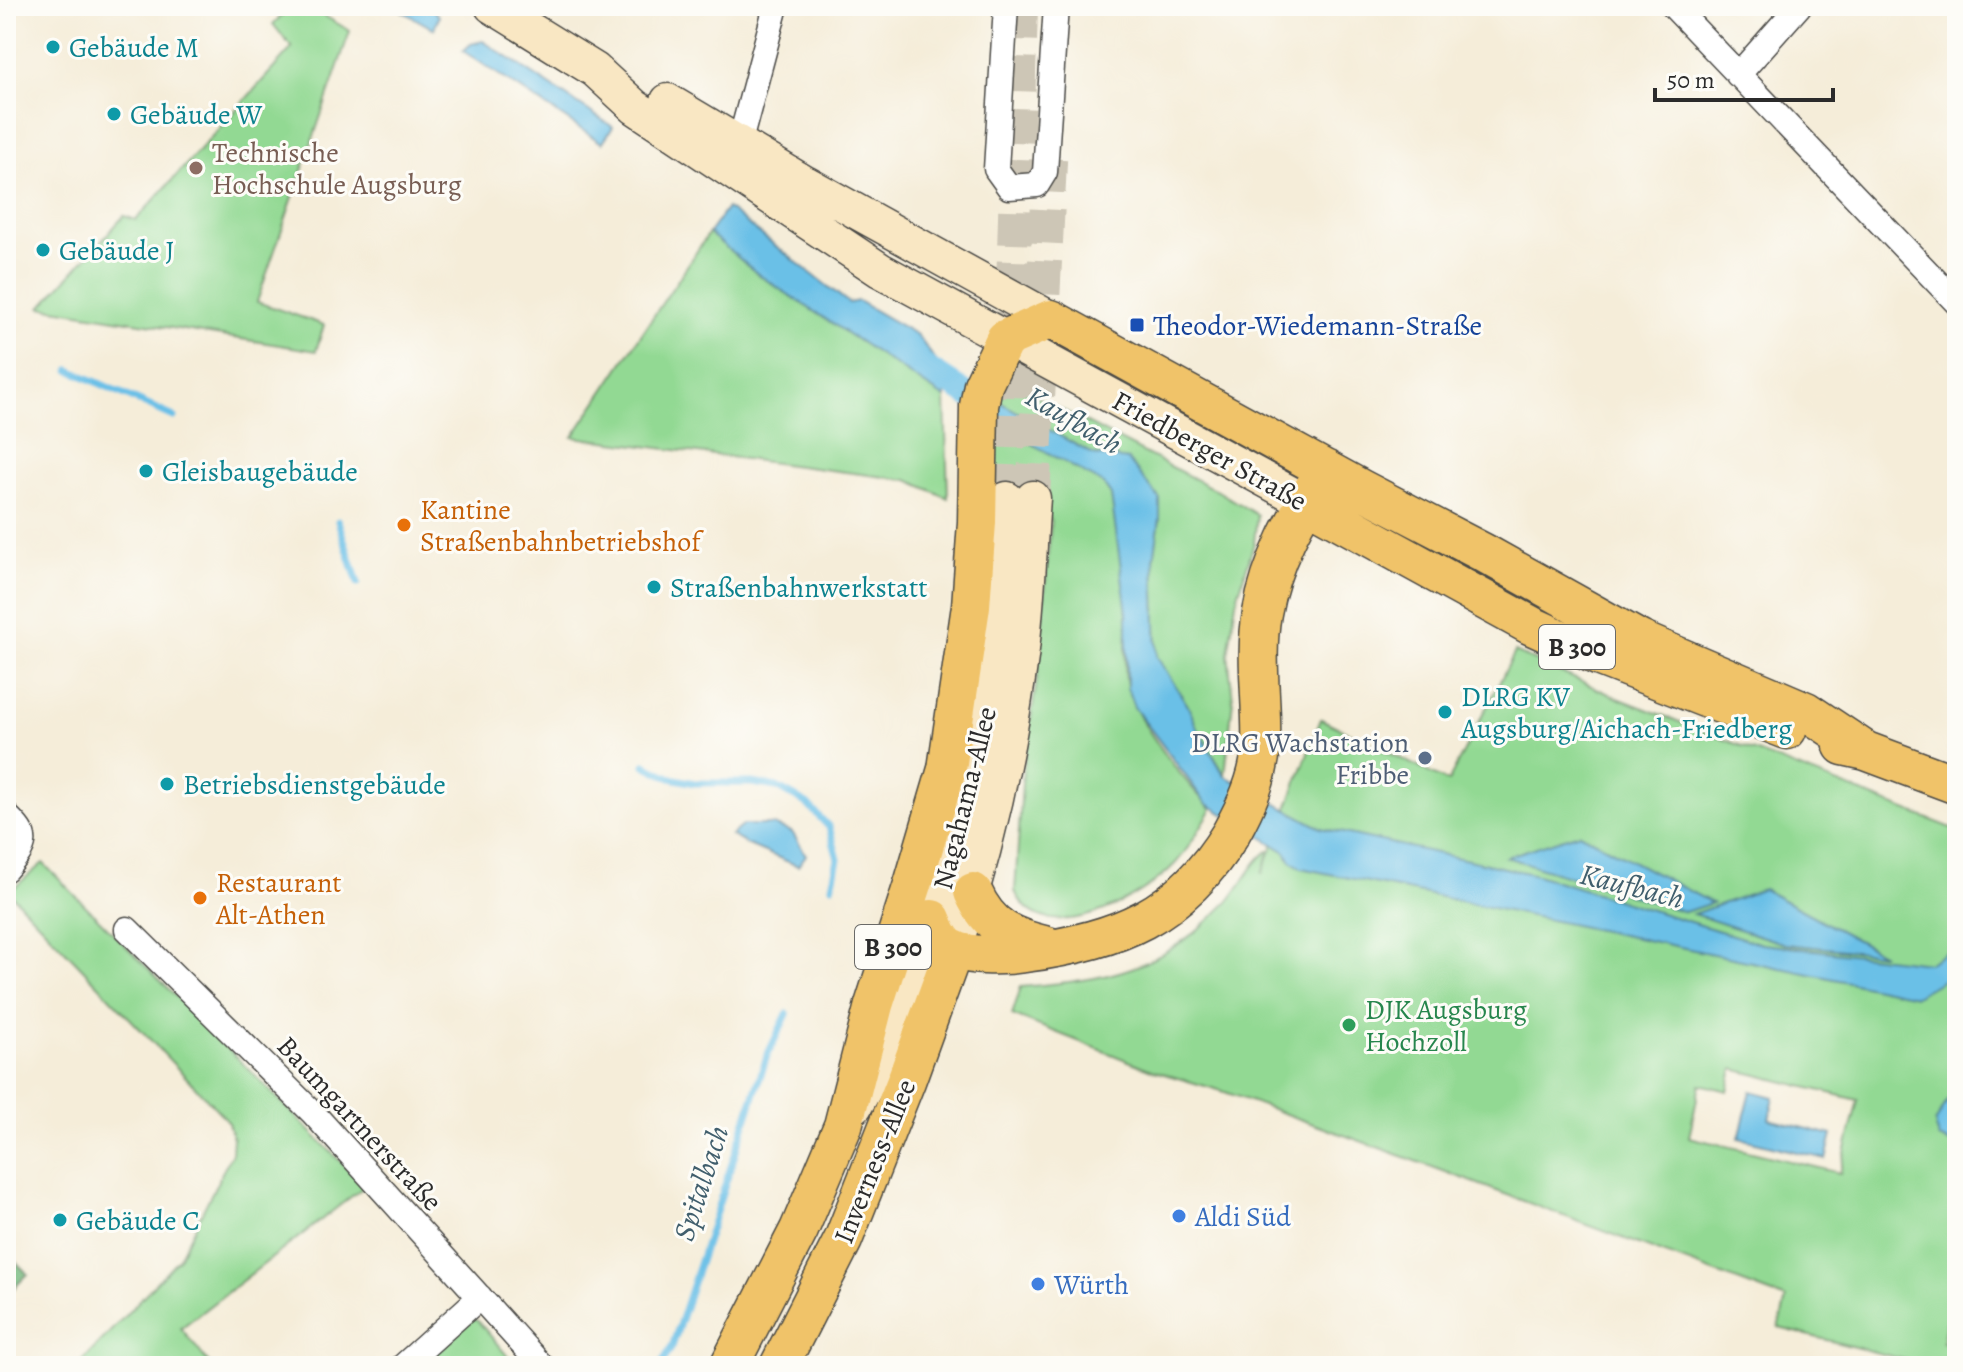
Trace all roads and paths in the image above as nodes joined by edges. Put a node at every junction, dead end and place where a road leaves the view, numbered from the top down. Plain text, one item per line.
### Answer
1 (492, 6) edge
2 (776, 6) edge
3 (1006, 6) edge
4 (1056, 6) edge
5 (1673, 6) edge
6 (1799, 6) edge
7 (595, 70) junction
8 (1738, 75) junction
9 (739, 145) junction
10 (1957, 303) edge
11 (1051, 319) junction
12 (999, 351) junction
13 (1325, 469) junction
14 (1306, 502) junction
15 (1866, 751) junction
16 (1957, 785) edge
17 (6, 815) edge
18 (6, 869) edge
19 (973, 892) junction
20 (932, 919) junction
21 (127, 929) dead end
22 (1055, 948) junction
23 (954, 949) junction
24 (843, 1126) junction
25 (480, 1297) junction
26 (403, 1366) edge
27 (542, 1366) edge
28 (729, 1366) edge
29 (779, 1366) edge

1 - 7 main road, Friedberger Straße
2 - 9 street
3 - 4 street
5 - 8 street
6 - 8 street
7 - 9 main road, Friedberger Straße
7 - 12 main road, Friedberger Straße
8 - 10 street
9 - 11 main road, Friedberger Straße
11 - 12 main road
11 - 13 main road, Friedberger Straße / B 300
12 - 14 main road, Friedberger Straße
12 - 24 main road, B 300
13 - 14 main road, B 300
13 - 15 main road, Friedberger Straße / B 300
14 - 15 main road, Friedberger Straße / B 300
14 - 22 main road, B 300
15 - 16 main road, Friedberger Straße / B 300
17 - 18 street
19 - 20 main road, Nagahama-Allee
19 - 22 main road
19 - 23 main road, Nagahama-Allee
20 - 23 main road
20 - 24 main road, Nagahama-Allee
21 - 25 street, Baumgartnerstraße
22 - 23 main road, B 300
23 - 29 main road, Inverness-Allee / B 300
24 - 28 main road, Inverness-Allee / B 300
25 - 26 street
25 - 27 street, Baumgartnerstraße

